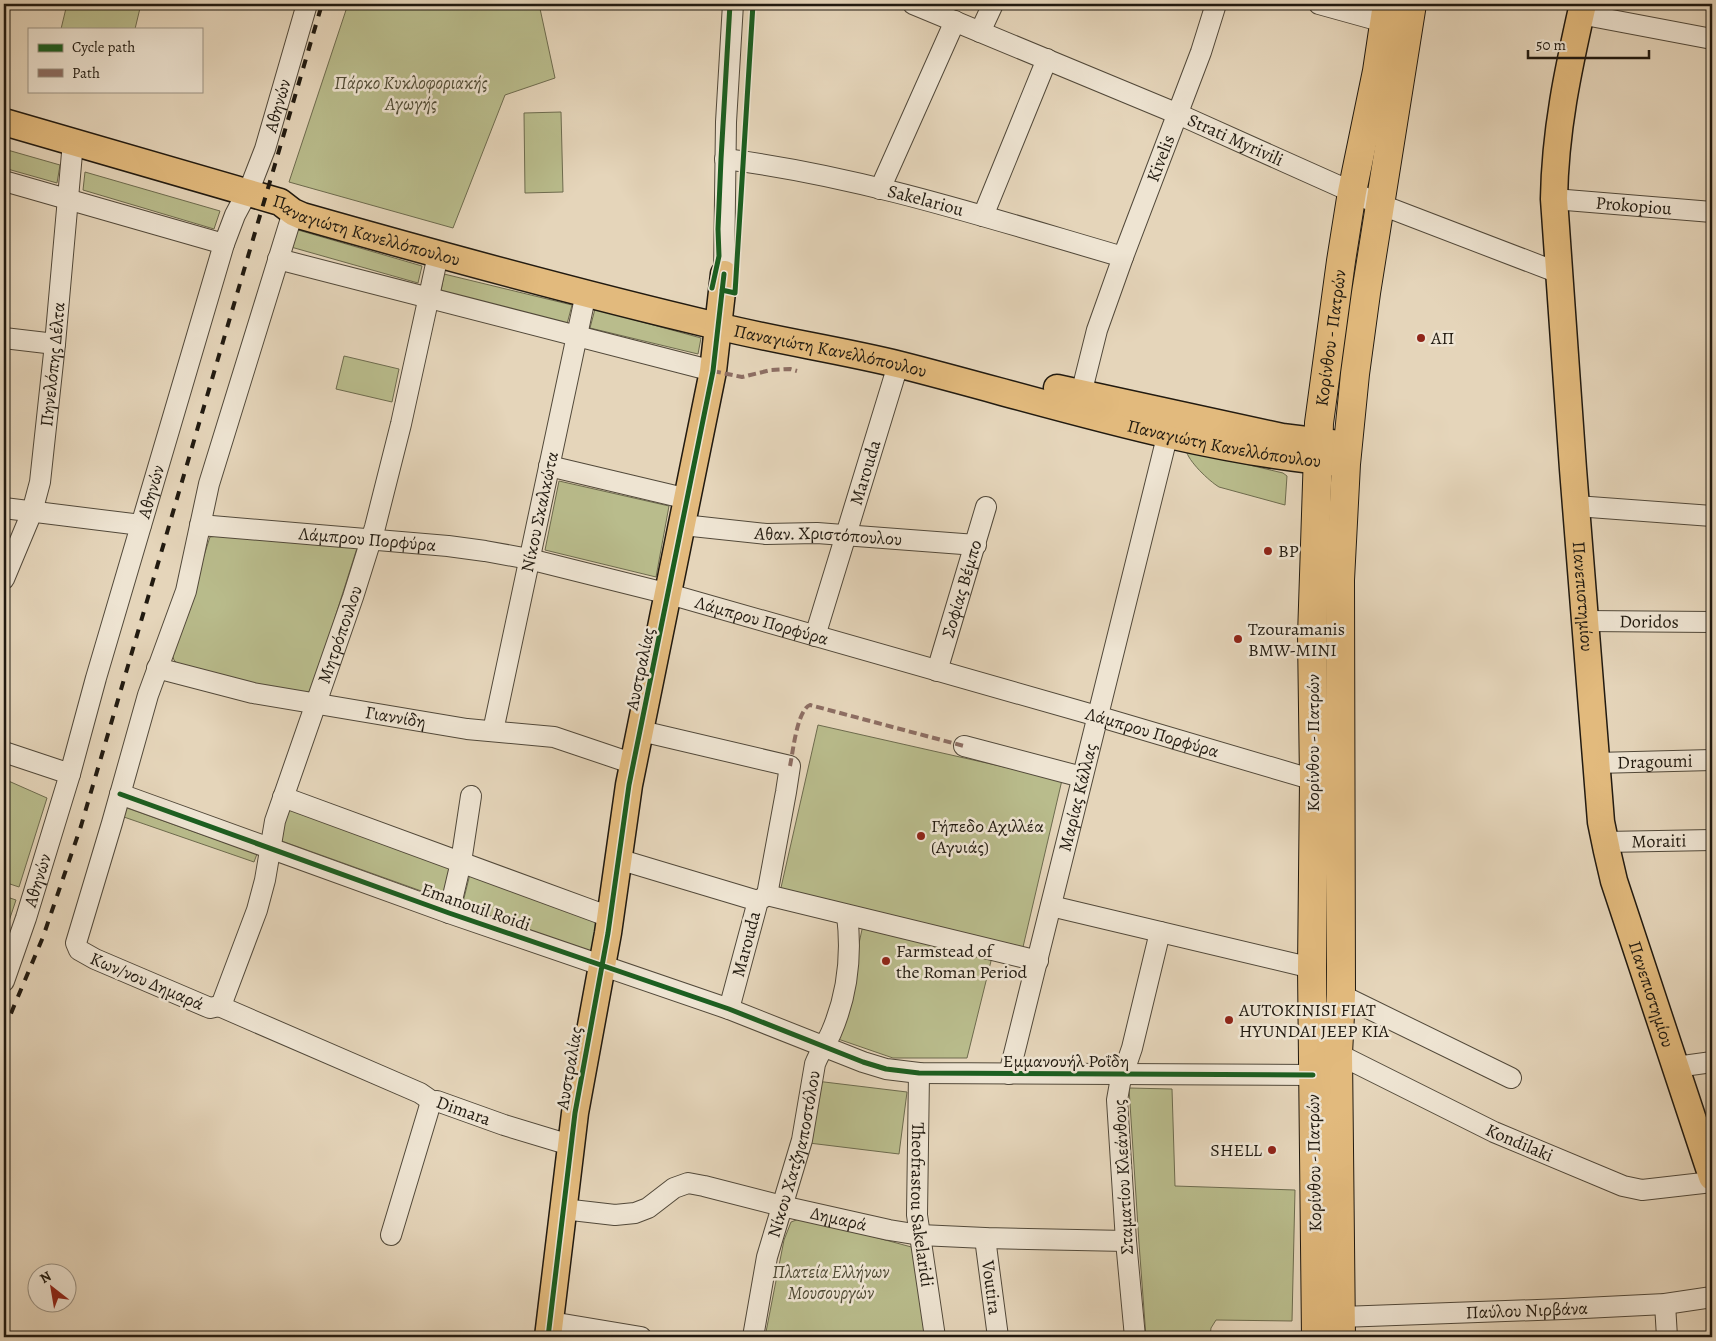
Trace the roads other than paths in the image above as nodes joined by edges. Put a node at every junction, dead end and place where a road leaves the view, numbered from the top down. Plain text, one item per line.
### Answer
1 (733, 4) edge
2 (913, 4) edge
3 (993, 4) edge
4 (1216, 4) edge
5 (1319, 4) edge
6 (1412, 4) edge
7 (302, 7) edge
8 (1582, 9) edge
9 (1386, 13) edge
10 (955, 21) junction
11 (980, 32) junction
12 (1712, 39) edge
13 (1047, 59) junction
14 (1178, 114) junction
15 (4, 122) edge
16 (73, 142) junction
17 (725, 158) junction
18 (4, 181) edge
19 (880, 189) junction
20 (247, 192) junction
21 (1352, 192) junction
22 (1554, 199) junction
23 (69, 200) junction
24 (1379, 204) junction
25 (286, 207) junction
26 (1712, 212) edge
27 (983, 216) junction
28 (224, 244) junction
29 (438, 255) junction
30 (1123, 257) junction
31 (278, 259) junction
32 (724, 274) joint
33 (1559, 274) junction
34 (586, 293) junction
35 (429, 298) junction
36 (720, 318) junction
37 (577, 336) junction
38 (4, 338) edge
39 (55, 344) junction
40 (898, 365) junction
41 (713, 371) junction
42 (1081, 394) junction
43 (1168, 433) junction
44 (1317, 452) junction
45 (1347, 454) junction
46 (549, 466) junction
47 (688, 499) junction
48 (1576, 506) junction
49 (986, 507) dead end
50 (4, 508) edge
51 (32, 512) junction
52 (1712, 516) edge
53 (141, 525) junction
54 (200, 525) junction
55 (683, 525) junction
56 (844, 535) junction
57 (372, 539) junction
58 (976, 545) junction
59 (529, 559) junction
60 (4, 579) edge
61 (669, 594) junction
62 (1585, 621) junction
63 (1712, 622) edge
64 (815, 636) junction
65 (158, 668) junction
66 (936, 671) junction
67 (316, 703) junction
68 (1097, 716) junction
69 (641, 731) junction
70 (493, 732) junction
71 (964, 746) dead end
72 (4, 752) edge
73 (1712, 760) edge
74 (1596, 763) junction
75 (634, 764) junction
76 (70, 774) junction
77 (1082, 777) junction
78 (1314, 780) junction
79 (120, 794) junction
80 (471, 796) dead end
81 (283, 797) junction
82 (1712, 840) edge
83 (1605, 842) junction
84 (271, 848) junction
85 (618, 859) junction
86 (461, 862) junction
87 (762, 898) junction
88 (1051, 906) junction
89 (449, 913) junction
90 (847, 915) junction
91 (610, 917) junction
92 (1160, 932) junction
93 (9, 950) edge
94 (1038, 961) junction
95 (602, 966) junction
96 (1312, 968) junction
97 (4, 981) edge
98 (1341, 995) junction
99 (219, 1006) junction
100 (729, 1009) junction
101 (824, 1045) junction
102 (1338, 1054) junction
103 (1712, 1062) edge
104 (1676, 1066) junction
105 (919, 1073) junction
106 (1009, 1074) junction
107 (1123, 1075) junction
108 (1313, 1076) junction
109 (1511, 1078) dead end
110 (434, 1102) junction
111 (570, 1145) junction
112 (1712, 1176) edge
113 (1712, 1182) edge
114 (782, 1206) junction
115 (563, 1210) junction
116 (391, 1235) dead end
117 (920, 1235) junction
118 (985, 1238) junction
119 (1126, 1241) junction
120 (1712, 1297) edge
121 (1665, 1304) junction
122 (1341, 1327) edge
123 (549, 1330) edge
124 (641, 1337) edge
125 (753, 1337) edge
126 (935, 1337) edge
127 (998, 1337) edge
128 (1135, 1337) edge
129 (1316, 1337) edge
130 (1667, 1337) edge

1 - 17 street, Αυστραλίας
2 - 10 street, Strati Myrivili
3 - 11 street
4 - 14 street, Kivelis
5 - 9 street
6 - 24 highway, Κορίνθου - Πατρών
7 - 20 street, Αθηνών
8 - 12 street
8 - 22 main road, Πανεπιστημίου
9 - 21 highway, Κορίνθου - Πατρών
10 - 11 street, Strati Myrivili
10 - 19 street
11 - 13 street, Strati Myrivili
13 - 14 street, Strati Myrivili
13 - 27 street
14 - 21 street, Strati Myrivili
14 - 30 street, Kivelis
15 - 16 main road
16 - 20 main road
16 - 23 street, Πηνελόπης Δέλτα
17 - 19 street, Sakelariou
17 - 32 street, Αυστραλίας
18 - 23 street
19 - 27 street, Sakelariou
20 - 25 main road
20 - 28 street, Αθηνών
21 - 24 street, Strati Myrivili
21 - 44 highway, Κορίνθου - Πατρών
22 - 26 street, Prokopiou
22 - 33 main road, Πανεπιστημίου
23 - 28 street
23 - 39 street, Πηνελόπης Δέλτα
24 - 33 street, Strati Myrivili
24 - 45 highway, Κορίνθου - Πατρών
25 - 29 main road, Παναγιώτη Κανελλόπουλου
25 - 31 street
25 - 36 main road, Παναγιώτη Κανελλόπουλου
27 - 30 street, Sakelariou
28 - 53 street, Αθηνών
29 - 34 main road, Παναγιώτη Κανελλόπουλου
29 - 35 street, Μητρόπουλου
30 - 42 street, Kivelis
31 - 35 street
31 - 54 street
32 - 36 main road, Αυστραλίας
33 - 48 main road, Πανεπιστημίου
34 - 36 main road, Παναγιώτη Κανελλόπουλου
34 - 37 street, Νίκου Σκαλκώτα
35 - 37 street
35 - 57 street, Μητρόπουλου
36 - 40 main road, Παναγιώτη Κανελλόπουλου
36 - 41 main road, Αυστραλίας
36 - 42 main road, Παναγιώτη Κανελλόπουλου
37 - 41 street
37 - 46 street, Νίκου Σκαλκώτα
38 - 39 street
39 - 51 street, Πηνελόπης Δέλτα
40 - 43 main road, Παναγιώτη Κανελλόπουλου
40 - 56 street, Marouda
41 - 47 main road, Αυστραλίας
42 - 44 main road, Παναγιώτη Κανελλόπουλου
43 - 44 main road, Παναγιώτη Κανελλόπουλου
43 - 68 street, Μαρίας Κάλλας
44 - 45 main road, Παναγιώτη Κανελλόπουλου
44 - 78 highway, Κορίνθου - Πατρών
45 - 98 highway, Κορίνθου - Πατρών
46 - 47 street
46 - 59 street, Νίκου Σκαλκώτα
47 - 55 main road, Αυστραλίας
48 - 52 street
48 - 62 main road, Πανεπιστημίου
49 - 58 street, Σοφίας Βέμπο
50 - 51 street
51 - 53 street
51 - 60 street, Πηνελόπης Δέλτα
53 - 76 street, Αθηνών
54 - 57 street, Λάμπρου Πορφύρα
54 - 65 street
55 - 56 street, Αθαν. Χριστόπουλου
55 - 61 main road, Αυστραλίας
56 - 58 street, Αθαν. Χριστόπουλου
56 - 64 street, Marouda
57 - 59 street, Λάμπρου Πορφύρα
57 - 67 street, Μητρόπουλου
58 - 66 street, Σοφίας Βέμπο
59 - 61 street, Λάμπρου Πορφύρα
59 - 70 street, Νίκου Σκαλκώτα
61 - 64 street, Λάμπρου Πορφύρα
61 - 69 main road, Αυστραλίας
62 - 63 street, Doridos
62 - 74 main road, Πανεπιστημίου
64 - 66 street, Λάμπρου Πορφύρα
65 - 67 street, Γιαννίδη
65 - 79 street
66 - 68 street, Λάμπρου Πορφύρα
67 - 70 street, Γιαννίδη
67 - 81 street, Μητρόπουλου
68 - 77 street, Μαρίας Κάλλας
68 - 78 street, Λάμπρου Πορφύρα
69 - 75 main road, Αυστραλίας
69 - 87 street, Marouda
70 - 75 street, Γιαννίδη
71 - 77 street
72 - 76 street
73 - 74 street, Dragoumi
74 - 83 main road, Πανεπιστημίου
75 - 85 main road, Αυστραλίας
76 - 93 street, Αθηνών
77 - 88 street, Μαρίας Κάλλας
78 - 96 highway, Κορίνθου - Πατρών
79 - 84 street, Emanouil Roidi
79 - 99 street, Κων/νου Δημαρά
80 - 86 street
81 - 84 street, Μητρόπουλου
81 - 86 street
82 - 83 street, Moraiti
83 - 104 main road, Πανεπιστημίου
84 - 89 street, Emanouil Roidi
84 - 99 street, Μητρόπουλου
85 - 87 street
85 - 91 main road, Αυστραλίας
86 - 89 street
86 - 91 street
87 - 90 street
87 - 100 street, Marouda
88 - 92 street
88 - 94 street, Μαρίας Κάλλας
89 - 95 street, Emanouil Roidi
90 - 94 street
90 - 101 street, Νίκου Χατζηαποστόλου
91 - 95 main road, Αυστραλίας
92 - 96 street
92 - 107 street, Σταματίου Κλεάνθους
93 - 97 street, Αθηνών
94 - 106 street, Μαρίας Κάλλας
95 - 100 street, Emanouil Roidi
95 - 111 main road, Αυστραλίας
96 - 108 highway, Κορίνθου - Πατρών
98 - 102 highway, Κορίνθου - Πατρών
98 - 109 street
99 - 110 street, Κων/νου Δημαρά
100 - 101 street, Emanouil Roidi
101 - 105 street, Εμμανουήλ Ροΐδη
101 - 114 street, Νίκου Χατζηαποστόλου
102 - 113 street, Kondilaki
102 - 122 highway, Κορίνθου - Πατρών
103 - 104 street
104 - 112 main road, Πανεπιστημίου
105 - 106 street, Εμμανουήλ Ροΐδη
105 - 117 street, Theofrastou Sakelaridi
106 - 107 street, Εμμανουήλ Ροΐδη
107 - 108 street, Εμμανουήλ Ροΐδη
107 - 119 street, Σταματίου Κλεάνθους
108 - 129 highway, Κορίνθου - Πατρών
110 - 111 street, Dimara
110 - 116 street, Dimara
111 - 115 main road, Αυστραλίας
114 - 115 street, Δημαρά
114 - 117 street, Δημαρά
114 - 125 street, Νίκου Χατζηαποστόλου
115 - 123 main road, Αυστραλίας
117 - 118 street, Δημαρά
117 - 126 street, Theofrastou Sakelaridi
118 - 119 street, Δημαρά
118 - 127 street, Voutira
119 - 128 street, Σταματίου Κλεάνθους
120 - 121 street, Παύλου Νιρβάνα
121 - 122 street, Παύλου Νιρβάνα
121 - 130 street
123 - 124 street

